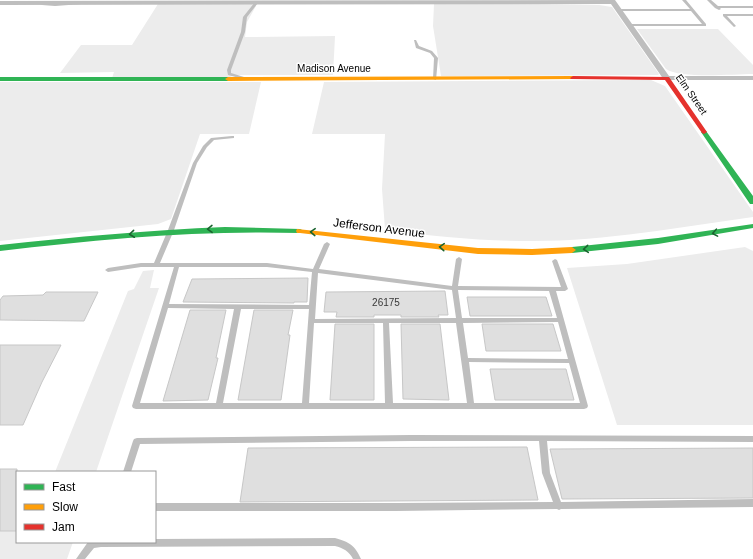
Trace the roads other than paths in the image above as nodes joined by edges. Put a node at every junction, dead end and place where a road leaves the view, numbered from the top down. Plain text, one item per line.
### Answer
1 (684, 0) edge
2 (709, 0) edge
3 (612, 1) edge
4 (0, 3) edge
5 (256, 3) junction
6 (716, 7) junction
7 (753, 7) edge
8 (619, 10) junction
9 (693, 10) junction
10 (724, 15) junction
11 (753, 15) edge
12 (630, 25) junction
13 (734, 26) dead end
14 (415, 41) dead end
15 (667, 78) junction
16 (753, 78) edge
17 (0, 79) edge
18 (247, 79) junction
19 (435, 79) junction
20 (232, 137) dead end
21 (753, 202) edge
22 (753, 226) edge
23 (171, 230) junction
24 (247, 239) dead end
25 (167, 240) junction
26 (331, 244) joint
27 (355, 247) dead end
28 (0, 248) edge
29 (68, 250) dead end
30 (538, 252) junction
31 (462, 259) junction
32 (558, 261) joint
33 (156, 265) junction
34 (177, 265) junction
35 (108, 270) dead end
36 (315, 271) junction
37 (454, 288) junction
38 (552, 289) junction
39 (165, 306) junction
40 (238, 306) junction
41 (312, 307) junction
42 (459, 320) junction
43 (561, 320) junction
44 (311, 321) junction
45 (386, 321) junction
46 (465, 360) junction
47 (572, 361) junction
48 (219, 406) junction
49 (305, 406) junction
50 (389, 406) junction
51 (471, 406) junction
52 (543, 438) junction
53 (753, 439) edge
54 (127, 471) edge
55 (753, 503) edge
56 (559, 506) junction
57 (156, 507) edge
58 (156, 542) edge
59 (96, 543) edge
60 (80, 559) edge
61 (357, 559) edge

1 - 9 lane
2 - 6 lane
3 - 5 street
3 - 8 street, Elm Street
4 - 5 street
5 - 18 lane
6 - 7 lane
6 - 10 lane
8 - 9 lane
8 - 12 street, Elm Street
9 - 12 lane
10 - 11 lane
10 - 13 lane
12 - 15 street, Elm Street
14 - 19 lane
15 - 16 street
15 - 19 street, Madison Avenue
15 - 21 street, Elm Street
17 - 18 street, Madison Avenue
18 - 19 street, Madison Avenue
20 - 23 lane
22 -> 30 street, Jefferson Avenue
23 - 25 lane
23 -> 28 street, Jefferson Avenue
30 -> 23 street, Jefferson Avenue
24 - 25 street
25 - 29 street
25 - 33 lane
26 - 27 street, Jefferson Avenue
26 - 36 lane
30 - 31 street
31 - 32 street
31 - 37 lane
32 - 38 lane
33 - 34 lane
33 - 35 lane
34 - 36 lane
34 - 39 lane
36 - 37 lane
36 - 41 lane
37 - 38 lane
37 - 42 lane
38 - 43 lane
39 - 40 lane
39 - 48 lane
40 - 41 lane
40 - 48 lane
41 - 44 lane
42 - 43 lane
42 - 45 lane
42 - 46 lane
43 - 47 lane
44 - 45 lane
44 - 49 lane
45 - 50 lane
46 - 47 lane
46 - 51 lane
47 - 51 lane
48 - 49 lane
49 - 50 lane
50 - 51 lane
52 - 53 lane
52 - 54 lane
52 - 56 lane
55 - 56 lane
56 - 57 lane
58 - 61 lane
59 - 60 lane

